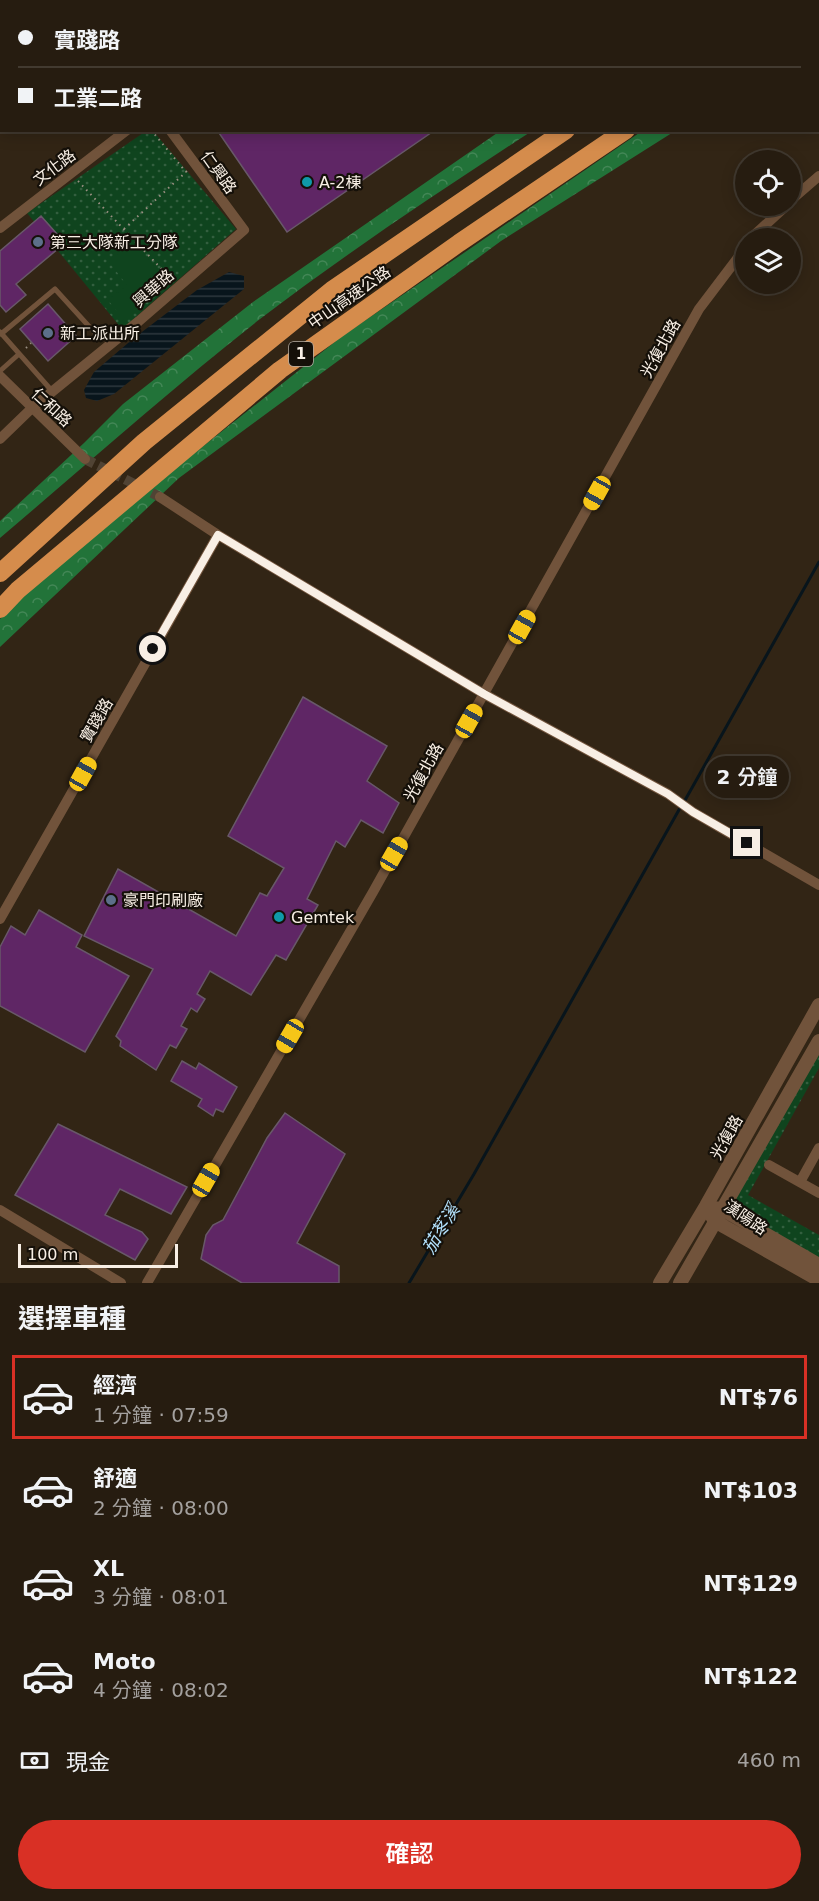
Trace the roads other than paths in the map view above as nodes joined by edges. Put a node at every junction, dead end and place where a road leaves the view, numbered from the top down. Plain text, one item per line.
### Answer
1 (124, 132) edge
2 (171, 132) edge
3 (563, 132) edge
4 (623, 132) edge
5 (819, 176) edge
6 (801, 192) edge
7 (775, 216) edge
8 (0, 228) edge
9 (762, 228) edge
10 (244, 231) joint
11 (735, 262) edge
12 (1, 333) edge
13 (95, 333) dead end
14 (19, 354) junction
15 (0, 371) edge
16 (0, 376) edge
17 (52, 391) junction
18 (32, 408) junction
19 (0, 439) edge
20 (85, 459) tunnel mouth
21 (160, 498) tunnel mouth
22 (218, 535) junction
23 (0, 573) edge
24 (0, 609) edge
25 (484, 694) junction
26 (819, 885) edge
27 (0, 919) edge
28 (819, 1005) edge
29 (819, 1041) edge
30 (819, 1148) edge
31 (769, 1165) dead end
32 (800, 1182) junction
33 (819, 1193) edge
34 (706, 1206) junction
35 (0, 1210) edge
36 (719, 1215) junction
37 (819, 1265) edge
38 (819, 1280) edge
39 (121, 1283) edge
40 (147, 1283) edge
41 (660, 1283) edge
42 (680, 1283) edge

1 - 8 street, 文化路
2 - 10 street, 仁興路
3 - 23 highway, 中山高速公路 / 1
4 - 24 highway, 中山高速公路 / 1
5 - 6 street
7 - 9 street
10 - 17 street, 興華路
11 - 25 street, 光復北路
12 - 13 lane
12 - 14 lane
14 - 15 lane
14 - 17 lane
16 - 18 street, 仁和路
17 - 18 street, 興華路
18 - 19 street, 興華路
18 - 20 street, 仁和路
21 - 22 street
22 - 25 street
22 - 27 street, 實踐路
25 - 26 street
25 - 40 street, 光復北路
28 - 34 street, 光復路
29 - 36 street, 光復路
30 - 32 street
31 - 32 street
32 - 33 street
34 - 36 street, 漢陽路
34 - 41 street, 光復路
35 - 39 street
36 - 37 street, 漢陽路
36 - 38 street, 漢陽路
36 - 42 street, 光復路

